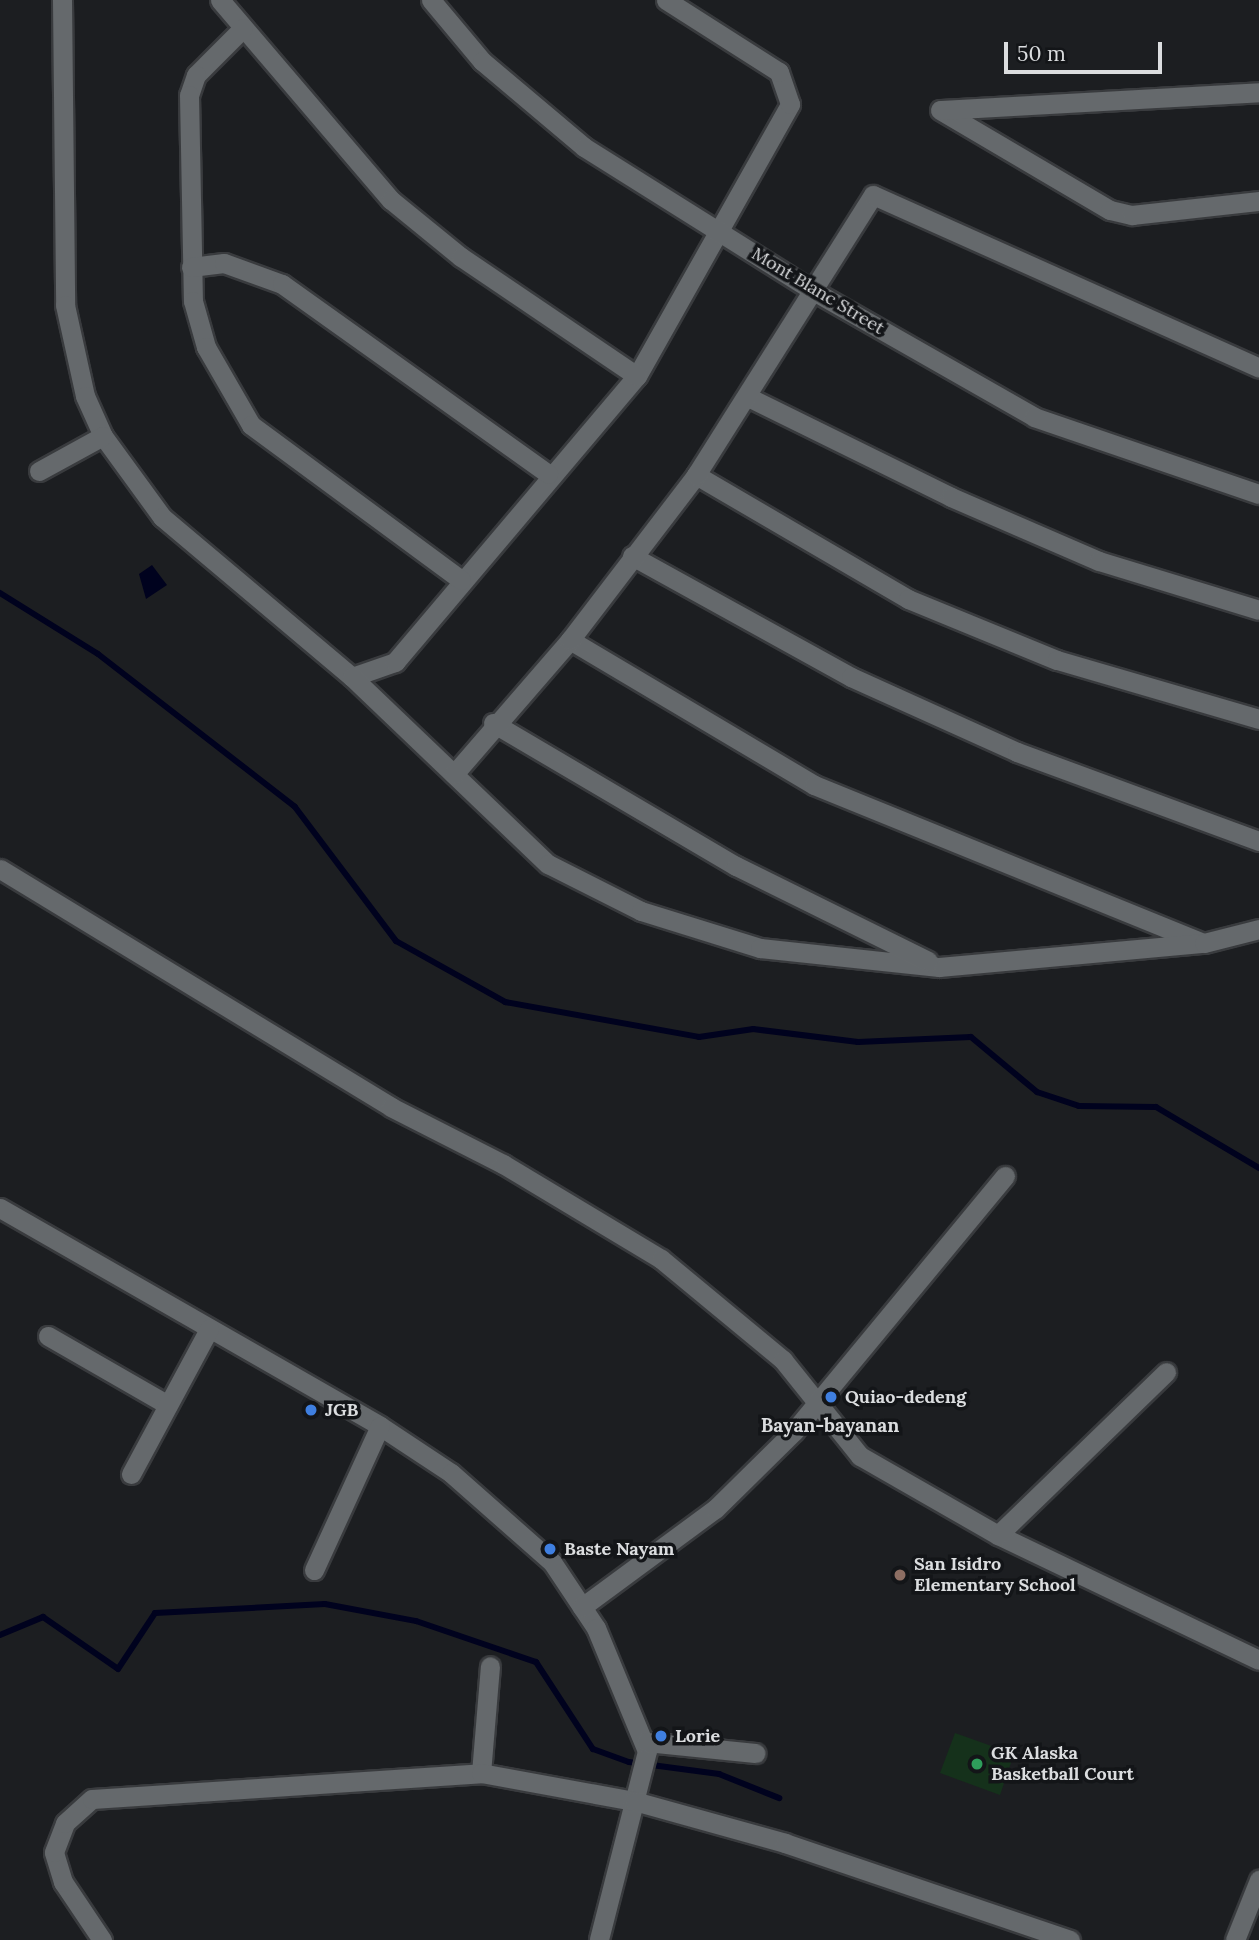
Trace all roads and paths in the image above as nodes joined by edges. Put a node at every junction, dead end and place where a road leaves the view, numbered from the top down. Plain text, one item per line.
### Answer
1 (62, 0) edge
2 (220, 0) edge
3 (431, 0) edge
4 (666, 0) edge
5 (243, 28) junction
6 (1259, 92) edge
7 (1259, 201) edge
8 (715, 227) junction
9 (191, 267) junction
10 (817, 293) junction
11 (1259, 368) edge
12 (637, 376) junction
13 (748, 397) junction
14 (103, 436) junction
15 (39, 471) dead end
16 (548, 474) junction
17 (696, 475) junction
18 (1259, 494) edge
19 (632, 556) junction
20 (461, 580) junction
21 (1259, 610) edge
22 (570, 639) junction
23 (352, 677) junction
24 (1259, 719) edge
25 (493, 723) junction
26 (454, 774) junction
27 (1259, 841) edge
28 (0, 869) edge
29 (1259, 929) edge
30 (1204, 943) junction
31 (940, 967) junction
32 (1005, 1176) dead end
33 (0, 1208) edge
34 (209, 1329) junction
35 (48, 1336) dead end
36 (1166, 1372) dead end
37 (168, 1405) junction
38 (815, 1406) junction
39 (380, 1426) junction
40 (131, 1474) dead end
41 (998, 1535) junction
42 (314, 1570) dead end
43 (582, 1607) junction
44 (1259, 1660) edge
45 (490, 1666) dead end
46 (755, 1753) dead end
47 (646, 1758) junction
48 (481, 1773) junction
49 (634, 1801) junction
50 (1259, 1880) edge
51 (102, 1940) edge
52 (599, 1940) edge
53 (1070, 1940) edge
54 (1235, 1940) edge

1 - 14 street
2 - 5 street
3 - 8 street, Mont Blanc Street
4 - 8 street
5 - 9 street
5 - 12 street
6 - 7 street
8 - 10 street, Mont Blanc Street
8 - 12 street
9 - 16 street
9 - 20 street
10 - 11 street
10 - 13 street
10 - 18 street, Mont Blanc Street
12 - 16 street
13 - 17 street
13 - 21 street
14 - 15 street
14 - 23 street
16 - 20 street
17 - 19 street
17 - 24 street
19 - 22 street
19 - 27 street
20 - 23 street
22 - 25 street
22 - 30 street
23 - 26 street
25 - 26 street
25 - 31 street
26 - 31 street
28 - 38 street
29 - 30 street
30 - 31 street
32 - 38 street
33 - 34 street
34 - 37 street
34 - 39 street
35 - 37 street
36 - 41 street
37 - 40 street
38 - 41 street
38 - 43 street
39 - 42 street
39 - 43 street
41 - 44 street
43 - 47 street
45 - 48 street
46 - 47 street
47 - 49 street
48 - 49 street
48 - 51 street
49 - 52 street
49 - 53 street
50 - 54 street

